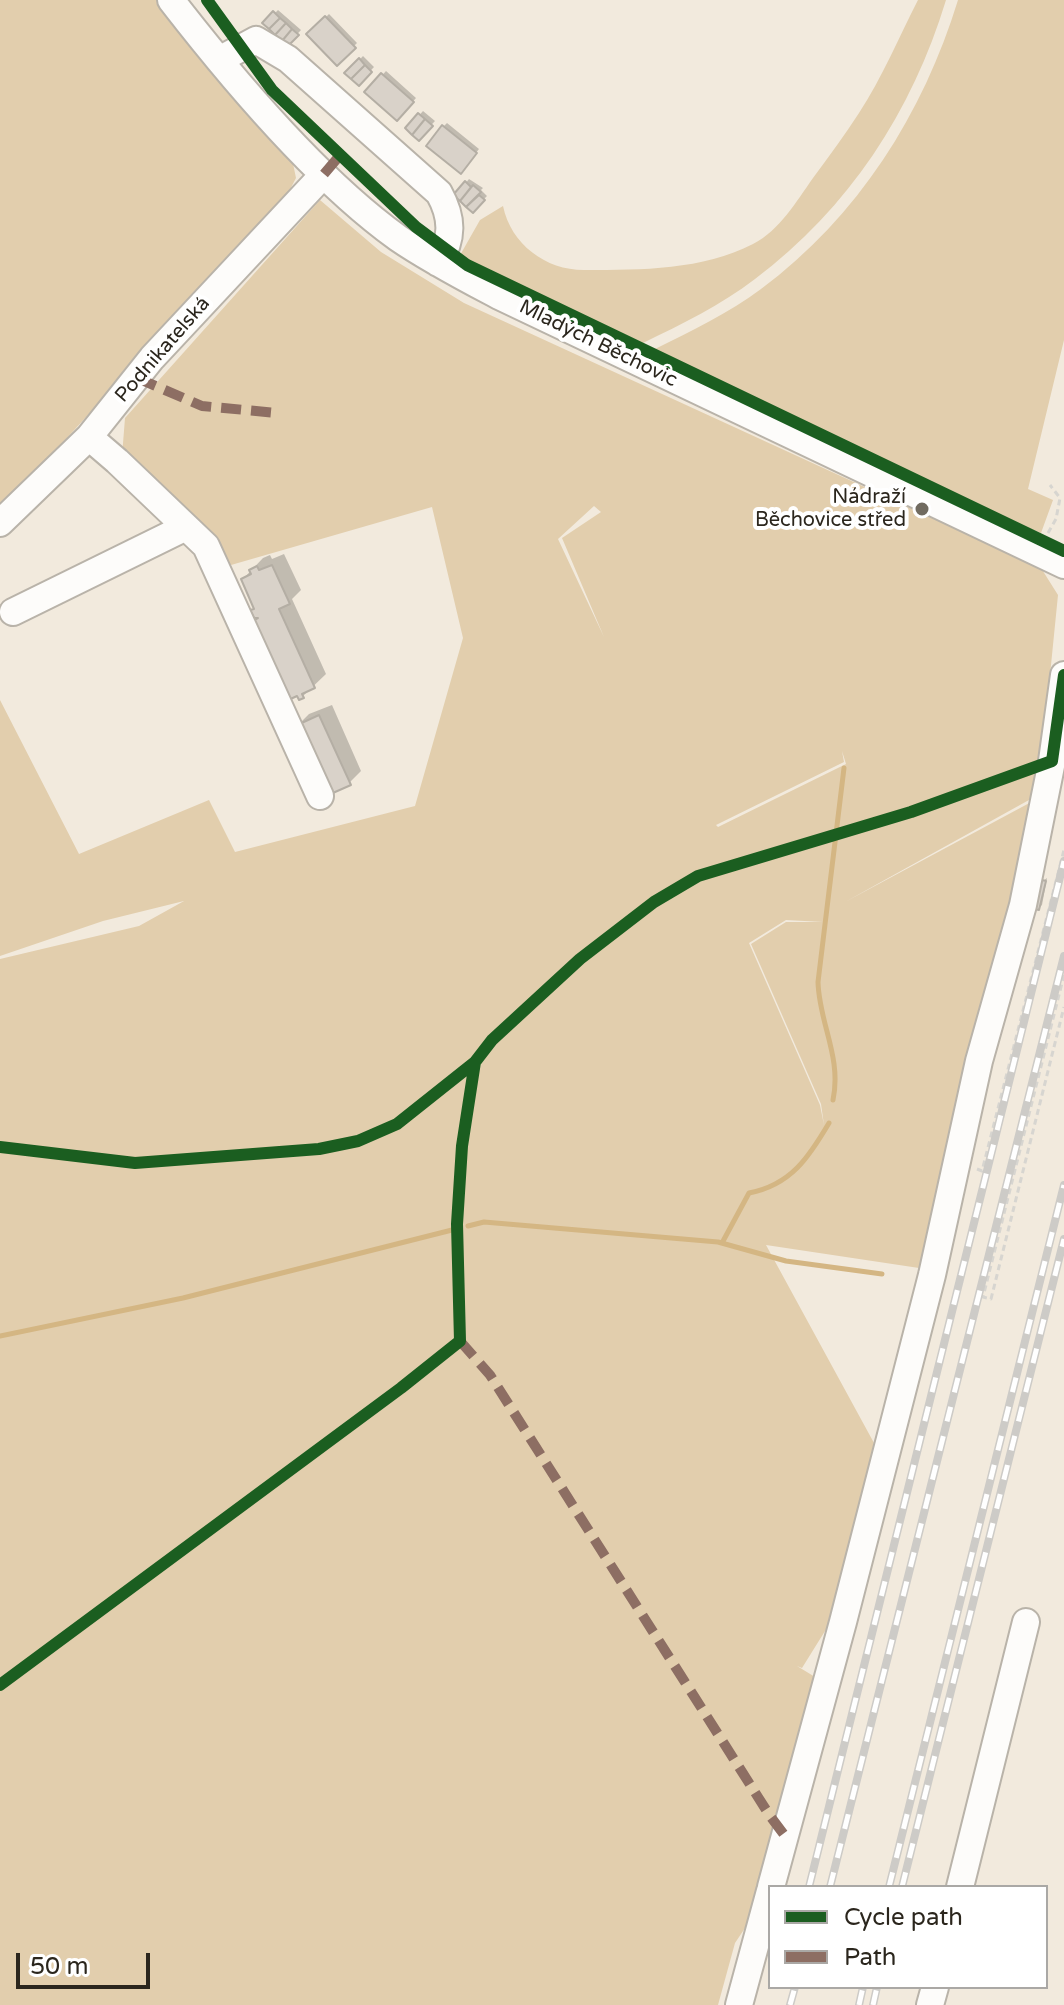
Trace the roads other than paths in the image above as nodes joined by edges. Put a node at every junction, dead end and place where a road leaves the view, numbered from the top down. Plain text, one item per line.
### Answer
1 (171, 0) edge
2 (219, 60) junction
3 (324, 174) junction
4 (438, 263) junction
5 (89, 437) junction
6 (0, 523) edge
7 (186, 527) junction
8 (1064, 565) edge
9 (13, 612) dead end
10 (1064, 675) edge
11 (320, 796) dead end
12 (1026, 1622) dead end
13 (772, 1885) edge
14 (960, 1885) edge
15 (768, 1900) edge
16 (739, 2005) edge

1 - 2 street, Mladých Běchovic
2 - 3 street, Mladých Běchovic
2 - 4 street
3 - 4 street, Mladých Běchovic
3 - 5 street, Podnikatelská
4 - 8 street, Mladých Běchovic
5 - 6 street, Podnikatelská
5 - 7 street
7 - 9 street
7 - 11 street
10 - 13 street
12 - 14 street
15 - 16 street

